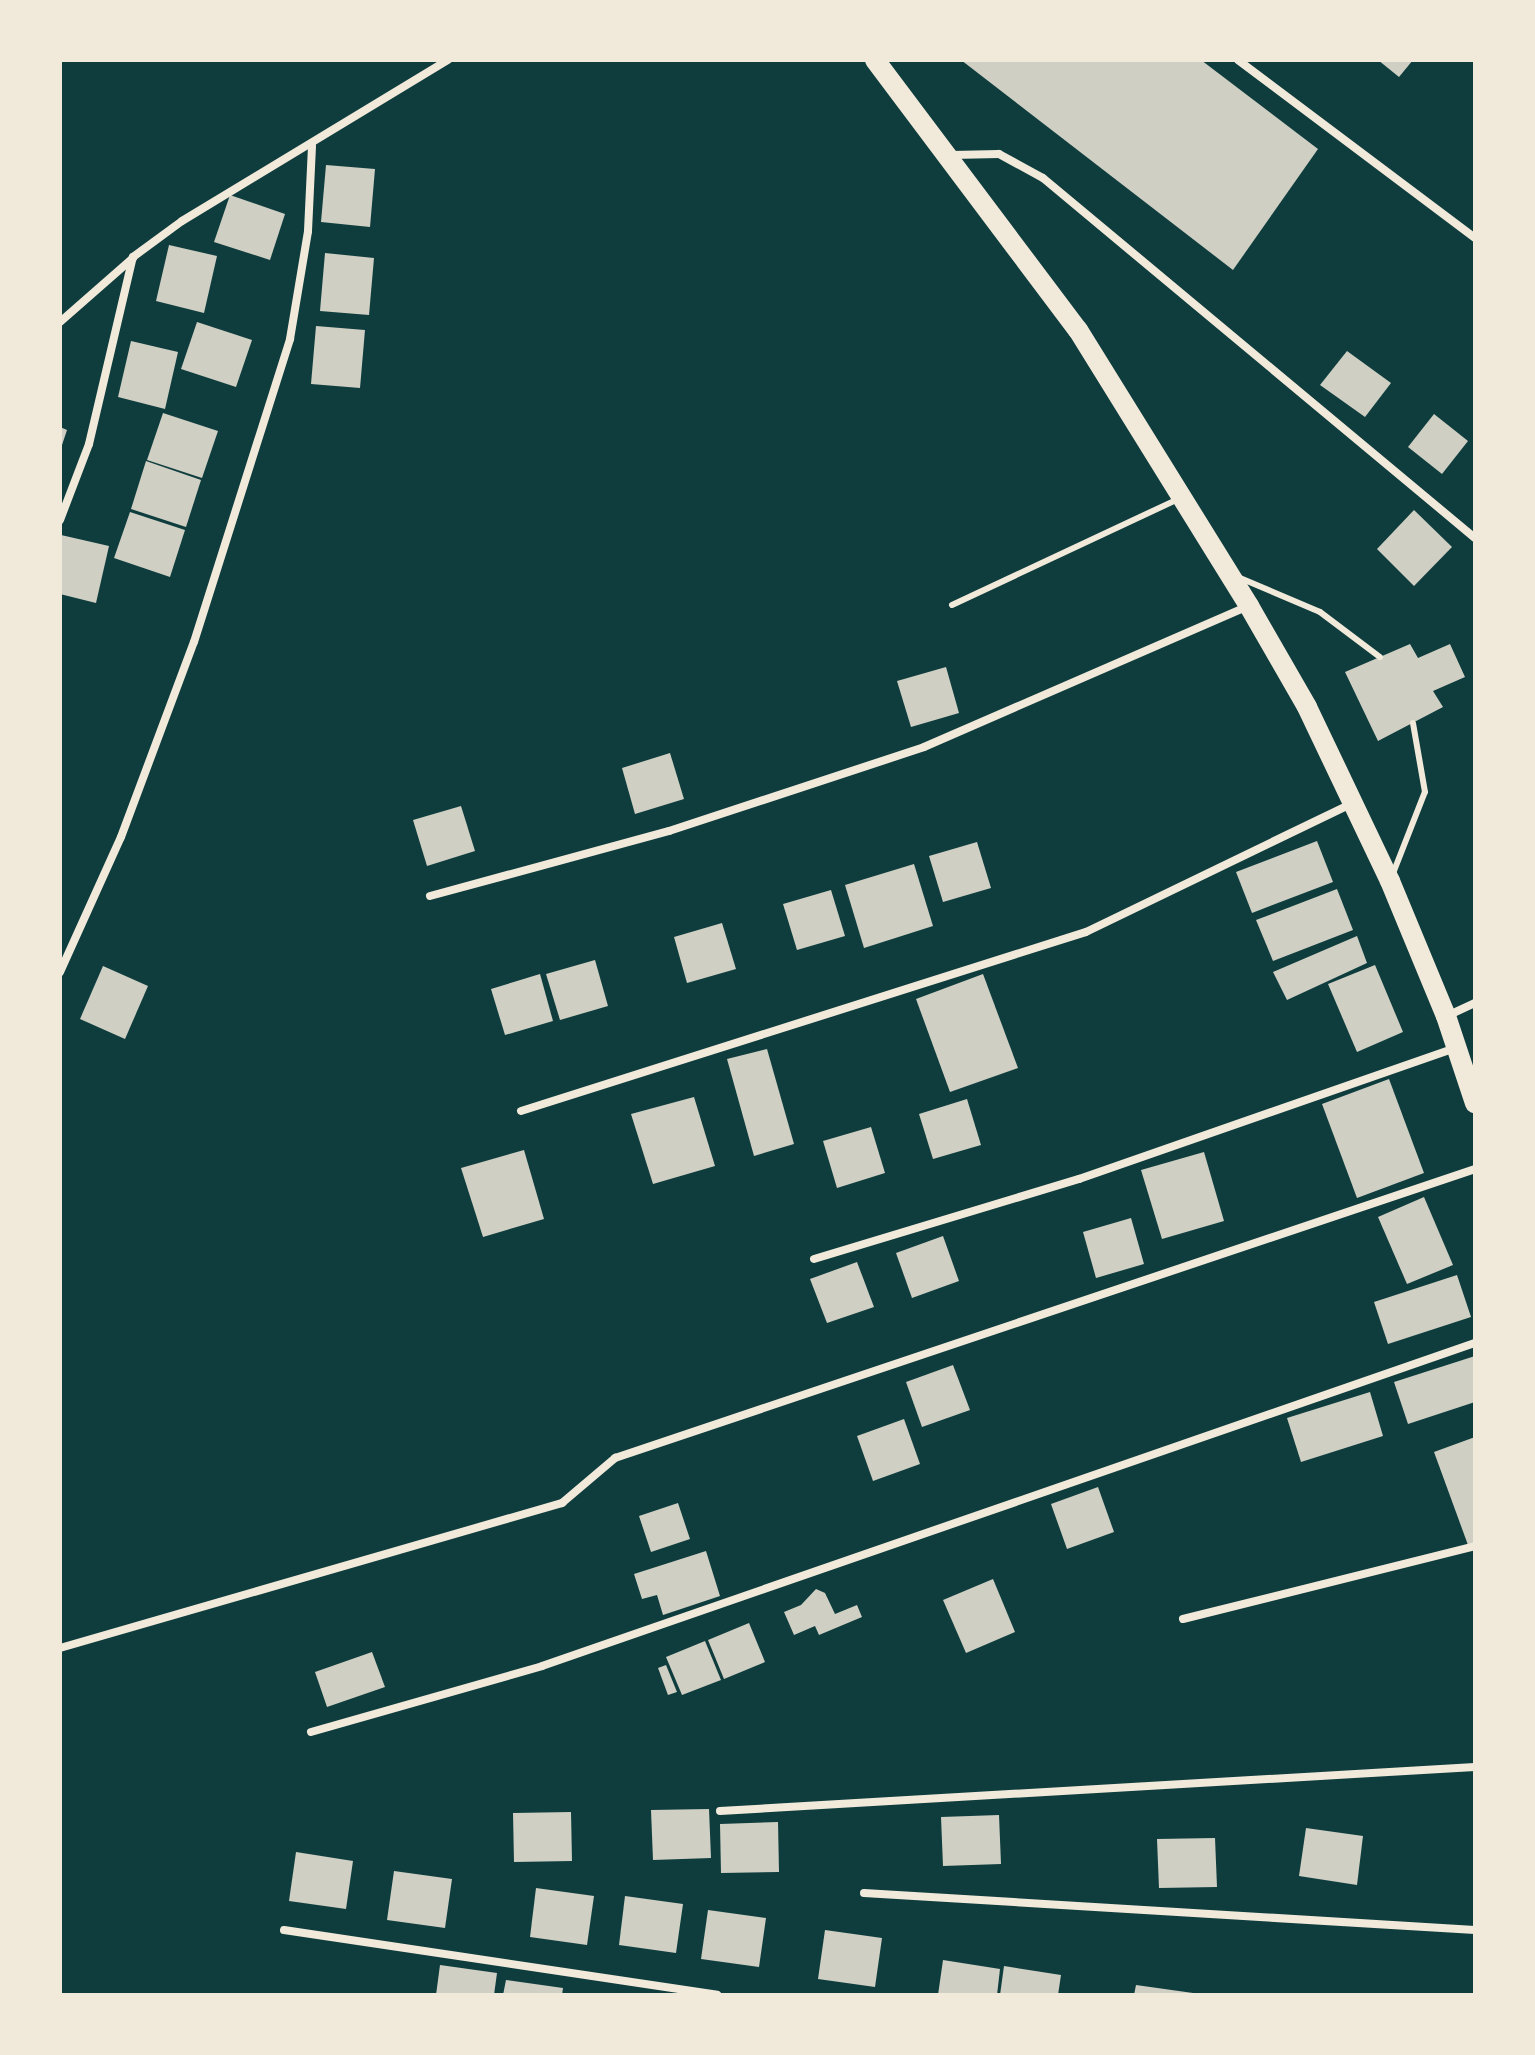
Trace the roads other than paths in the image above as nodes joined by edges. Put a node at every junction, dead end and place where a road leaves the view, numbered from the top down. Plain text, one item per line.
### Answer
1 (448, 60) edge
2 (875, 60) edge
3 (1238, 60) edge
4 (312, 146) junction
5 (952, 155) junction
6 (1475, 238) edge
7 (133, 257) junction
8 (60, 322) edge
9 (1183, 497) junction
10 (60, 520) edge
11 (1475, 538) edge
12 (1229, 573) junction
13 (952, 605) dead end
14 (1249, 606) junction
15 (1380, 657) dead end
16 (1413, 723) dead end
17 (1354, 803) junction
18 (1390, 881) junction
19 (430, 896) dead end
20 (60, 972) edge
21 (1475, 1003) edge
22 (1446, 1016) junction
23 (1458, 1047) junction
24 (1475, 1103) edge
25 (521, 1111) dead end
26 (1475, 1169) edge
27 (814, 1259) dead end
28 (1475, 1343) edge
29 (1475, 1546) edge
30 (1183, 1619) dead end
31 (60, 1648) edge
32 (311, 1732) dead end
33 (1475, 1767) edge
34 (720, 1811) dead end
35 (864, 1893) dead end
36 (284, 1930) dead end
37 (1475, 1930) edge
38 (717, 1995) edge

1 - 4 street
2 - 5 main road
3 - 6 street
4 - 7 street
4 - 20 street
5 - 9 main road
5 - 11 street
7 - 8 street
7 - 10 street
9 - 12 main road
9 - 13 lane
12 - 14 main road
12 - 15 lane
14 - 17 main road
14 - 19 street
16 - 18 lane
17 - 18 main road
17 - 25 street
18 - 22 main road
21 - 22 street
22 - 23 main road
23 - 24 main road
23 - 27 street
26 - 31 street
28 - 32 street
29 - 30 street
33 - 34 street
35 - 37 street
36 - 38 street

